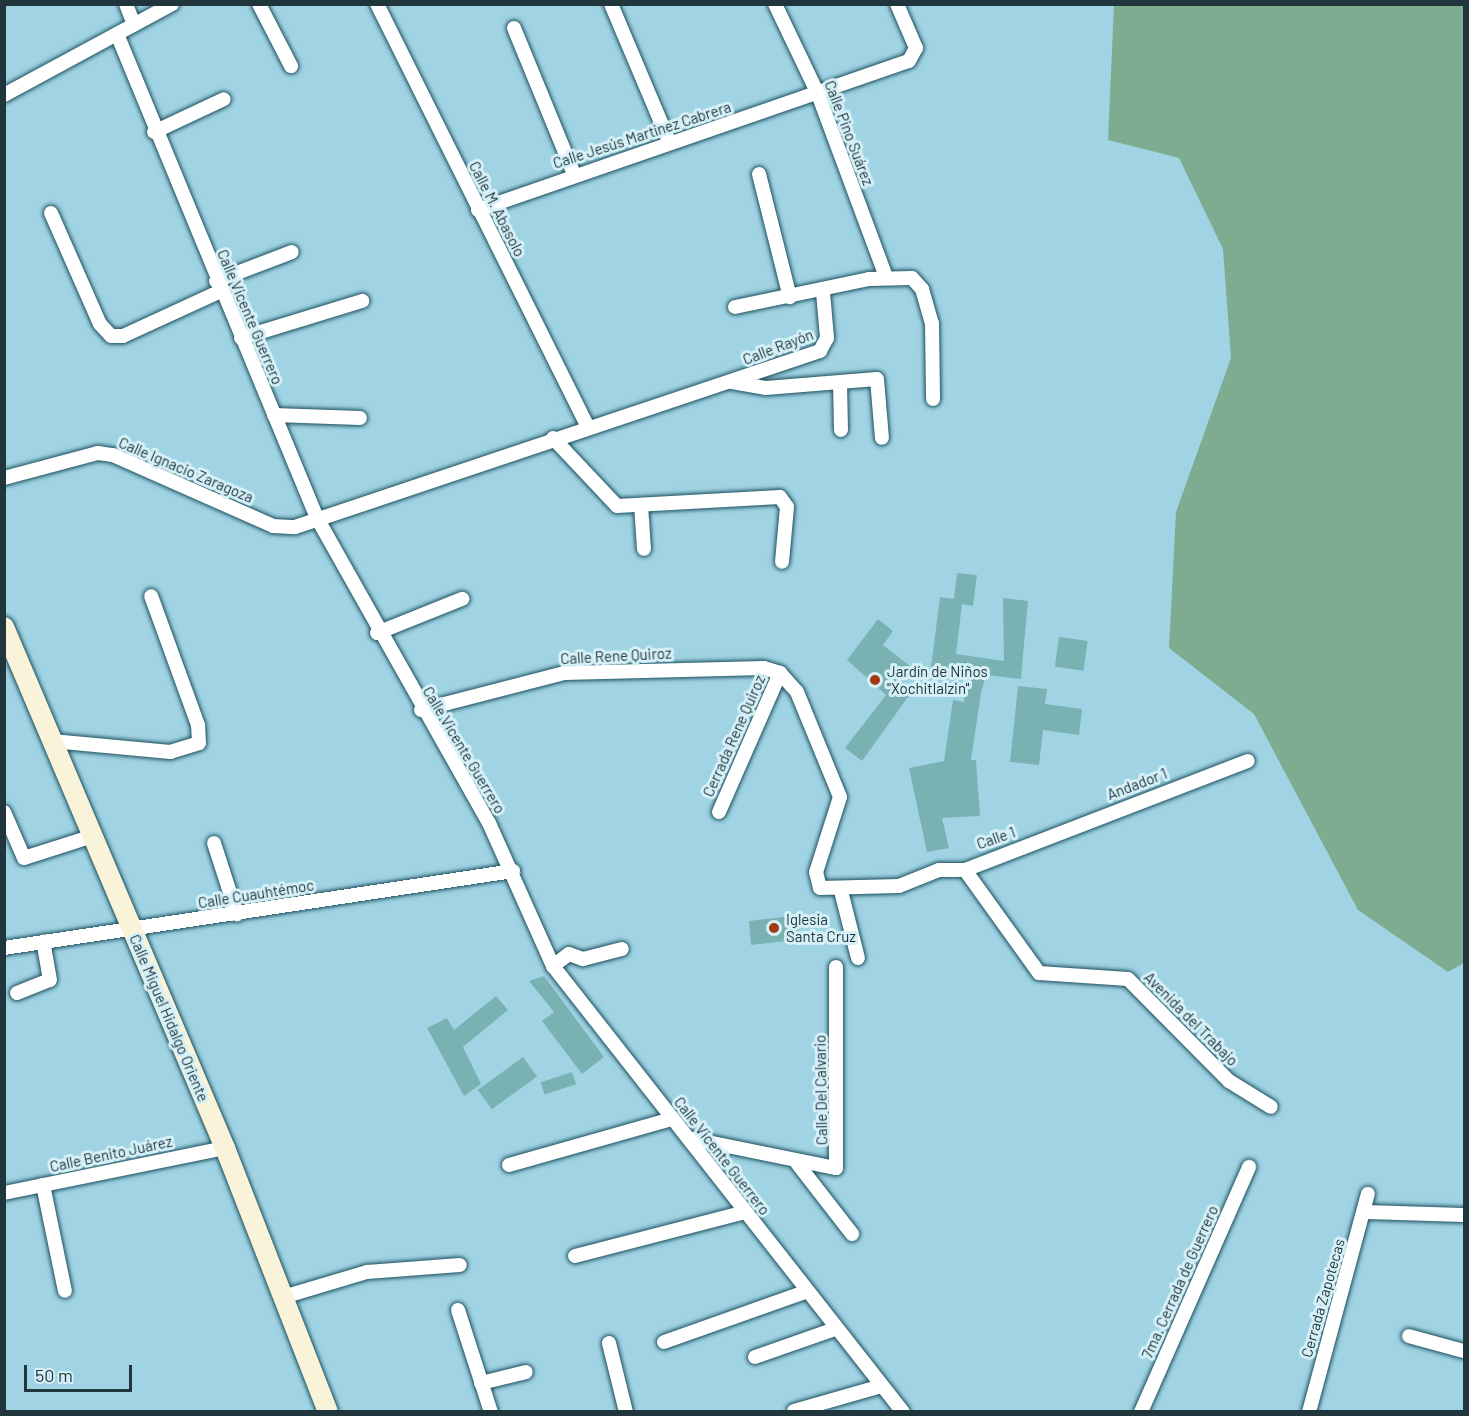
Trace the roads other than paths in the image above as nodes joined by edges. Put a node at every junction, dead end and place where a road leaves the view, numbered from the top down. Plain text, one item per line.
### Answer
1 (126, 4) edge
2 (172, 4) edge
3 (259, 4) edge
4 (377, 4) edge
5 (611, 4) edge
6 (775, 4) edge
7 (897, 4) edge
8 (134, 25) junction
9 (514, 28) dead end
10 (117, 34) junction
11 (291, 66) dead end
12 (818, 94) junction
13 (4, 95) edge
14 (224, 99) dead end
15 (154, 132) junction
16 (669, 141) junction
17 (574, 174) junction
18 (759, 174) dead end
19 (478, 210) junction
20 (51, 213) dead end
21 (292, 252) dead end
22 (886, 277) junction
23 (219, 286) junction
24 (823, 292) junction
25 (790, 297) junction
26 (362, 301) dead end
27 (735, 307) dead end
28 (241, 338) junction
29 (732, 382) junction
30 (840, 383) junction
31 (933, 399) dead end
32 (274, 415) junction
33 (360, 418) dead end
34 (588, 427) junction
35 (841, 430) dead end
36 (553, 438) junction
37 (882, 438) dead end
38 (4, 478) edge
39 (641, 506) junction
40 (317, 518) junction
41 (644, 549) dead end
42 (782, 562) dead end
43 (151, 596) dead end
44 (462, 599) dead end
45 (4, 627) edge
46 (377, 633) junction
47 (780, 673) junction
48 (421, 710) junction
49 (52, 741) junction
50 (1248, 761) dead end
51 (4, 812) edge
52 (719, 812) dead end
53 (93, 836) junction
54 (1040, 840) joint
55 (214, 843) dead end
56 (965, 870) junction
57 (513, 872) junction
58 (841, 891) junction
59 (237, 914) junction
60 (131, 930) junction
61 (44, 942) junction
62 (4, 948) edge
63 (622, 949) dead end
64 (858, 958) dead end
65 (553, 966) junction
66 (836, 967) dead end
67 (17, 993) dead end
68 (1271, 1107) dead end
69 (672, 1119) junction
70 (688, 1138) junction
71 (225, 1148) junction
72 (797, 1163) junction
73 (509, 1165) dead end
74 (1249, 1167) dead end
75 (43, 1185) junction
76 (4, 1193) edge
77 (1368, 1194) dead end
78 (745, 1212) junction
79 (1365, 1212) junction
80 (1464, 1215) edge
81 (852, 1234) dead end
82 (575, 1256) dead end
83 (460, 1265) dead end
84 (65, 1291) dead end
85 (805, 1292) junction
86 (283, 1297) junction
87 (458, 1310) dead end
88 (835, 1329) junction
89 (1409, 1335) dead end
90 (664, 1342) dead end
91 (609, 1344) dead end
92 (1464, 1351) edge
93 (755, 1357) dead end
94 (526, 1372) dead end
95 (481, 1383) junction
96 (881, 1386) junction
97 (794, 1411) edge
98 (328, 1412) edge
99 (491, 1412) edge
100 (626, 1412) edge
101 (903, 1412) edge
102 (1141, 1412) edge
103 (1309, 1412) edge

1 - 8 street
2 - 8 street
3 - 11 street
4 - 19 street, Calle M. Abasolo
5 - 16 street
6 - 12 street, Calle Pino Suárez
7 - 12 street, Calle Jesús Martínez Cabrera
8 - 10 street
9 - 17 street
10 - 13 street
10 - 15 street, Calle Vicente Guerrero
12 - 16 street, Calle Jesús Martínez Cabrera
12 - 22 street, Calle Pino Suárez
14 - 15 street
15 - 23 street, Calle Vicente Guerrero
16 - 17 street, Calle Jesús Martínez Cabrera
17 - 19 street, Calle Jesús Martínez Cabrera
18 - 25 street
19 - 34 street, Calle M. Abasolo
20 - 23 street
21 - 23 street
22 - 24 street
22 - 31 street
23 - 28 street, Calle Vicente Guerrero
24 - 25 street
24 - 29 street, Calle Rayón
25 - 27 street
26 - 28 street
28 - 32 street, Calle Vicente Guerrero
29 - 30 street, Calle Rayón
29 - 34 street, Calle Rayón
30 - 35 street
30 - 37 street, Calle Rayón
32 - 33 street
32 - 40 street, Calle Vicente Guerrero
34 - 36 street, Calle Rayón
36 - 39 street
36 - 40 street, Calle Rayón
38 - 40 street, Calle Ignacio Zaragoza
39 - 41 street
39 - 42 street
40 - 46 street, Calle Vicente Guerrero
43 - 49 street
44 - 46 street
45 - 49 street, Calle Miguel Hidalgo Oriente
46 - 48 street, Calle Vicente Guerrero
47 - 48 street, Calle Rene Quiroz
47 - 52 street, Cerrada Rene Quiroz
47 - 58 street
48 - 57 street, Calle Vicente Guerrero
49 - 53 street, Calle Miguel Hidalgo Oriente
50 - 54 street, Andador 1
51 - 53 street
53 - 60 street, Calle Miguel Hidalgo Oriente
54 - 56 street, Calle 1
55 - 59 street
56 - 58 street
56 - 68 street, Avenida del Trabajo
57 - 59 street, Calle Cuauhtémoc
57 - 65 street, Calle Vicente Guerrero
58 - 64 street
59 - 60 street, Calle Cuauhtémoc
60 - 61 street, Calle Cuauhtémoc
60 - 71 street, Calle Miguel Hidalgo Oriente
61 - 62 street, Calle Cuauhtémoc
61 - 67 street
63 - 65 street
65 - 69 street, Calle Vicente Guerrero
66 - 72 street, Calle Del Calvario
69 - 70 street, Calle Vicente Guerrero
69 - 73 street
70 - 72 street, Calle Del Calvario
70 - 78 street, Calle Vicente Guerrero
71 - 75 street, Calle Benito Juárez
71 - 86 street, Calle Miguel Hidalgo Oriente
72 - 81 street
74 - 102 street, 7ma. Cerrada de Guerrero
75 - 76 street, Calle Benito Juárez
75 - 84 street
77 - 79 street, Cerrada Zapotecas
78 - 82 street
78 - 85 street, Calle Vicente Guerrero
79 - 80 street
79 - 103 street, Cerrada Zapotecas
83 - 86 street
85 - 88 street, Calle Vicente Guerrero
85 - 90 street
86 - 98 street, Calle Miguel Hidalgo Oriente
87 - 95 street
88 - 93 street
88 - 96 street, Calle Vicente Guerrero
89 - 92 street
91 - 100 street
94 - 95 street
95 - 99 street
96 - 97 street
96 - 101 street, Calle Vicente Guerrero

